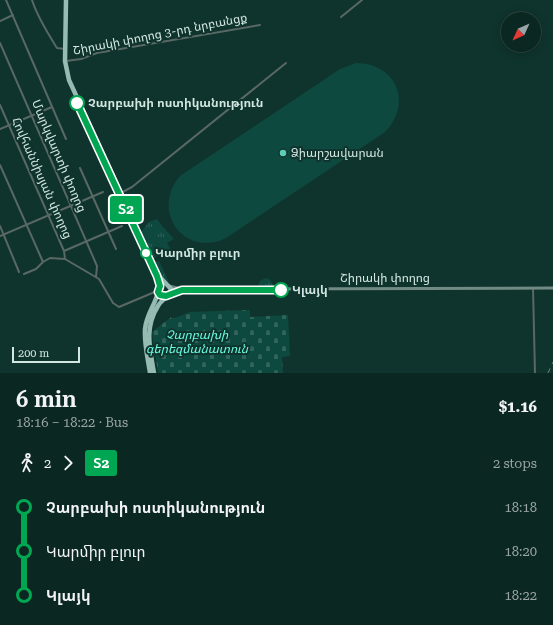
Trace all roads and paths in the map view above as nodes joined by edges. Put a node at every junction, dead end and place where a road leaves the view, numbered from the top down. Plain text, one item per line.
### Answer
1 (6, 0) edge
2 (32, 0) edge
3 (64, 0) edge
4 (362, 0) edge
5 (12, 15) junction
6 (341, 17) dead end
7 (0, 21) edge
8 (260, 25) dead end
9 (0, 43) edge
10 (64, 49) junction
11 (64, 61) junction
12 (286, 63) dead end
13 (0, 105) edge
14 (52, 107) junction
15 (32, 115) junction
16 (8, 125) junction
17 (0, 129) edge
18 (66, 140) dead end
19 (0, 165) edge
20 (80, 168) dead end
21 (103, 192) dead end
22 (120, 193) junction
23 (93, 197) junction
24 (71, 206) junction
25 (48, 216) junction
26 (26, 225) junction
27 (0, 226) edge
28 (122, 226) dead end
29 (108, 232) junction
30 (4, 235) junction
31 (0, 236) edge
32 (86, 242) junction
33 (116, 249) dead end
34 (64, 252) junction
35 (65, 259) junction
36 (43, 262) junction
37 (19, 272) dead end
38 (24, 274) dead end
39 (96, 276) junction
40 (167, 285) junction
41 (160, 286) junction
42 (533, 288) junction
43 (553, 288) edge
44 (158, 292) junction
45 (167, 295) junction
46 (150, 373) edge
47 (154, 373) edge
48 (534, 373) edge

1 - 5 street
2 - 10 street
3 - 10 highway
4 - 6 street
5 - 7 street
5 - 14 street
8 - 11 street, Շիրակի փողոց 3-րդ նրբանցք
9 - 15 street, Մարկվարտի փողոց
10 - 11 highway
11 - 22 highway
12 - 22 street
13 - 16 street, Հովհաննիսյան փողոց
14 - 15 street
14 - 18 street
15 - 16 street
15 - 24 street, Մարկվարտի փողոց
16 - 17 street
16 - 25 street, Հովհաննիսյան փողոց
19 - 26 street
20 - 23 street
21 - 23 street
22 - 40 highway
22 - 41 highway
23 - 24 street
23 - 29 street
24 - 25 street
24 - 32 street, Մարկվարտի փողոց
25 - 26 street
25 - 34 street, Հովհաննիսյան փողոց
26 - 30 street
26 - 36 street
27 - 30 street
28 - 29 street
29 - 32 street
29 - 33 street
30 - 31 street
30 - 37 street
32 - 34 street
32 - 39 street, Մարկվարտի փողոց
34 - 35 street, Հովհաննիսյան փողոց
35 - 36 street
35 - 39 street
36 - 38 street
39 - 44 street
40 - 41 highway
40 - 42 main road, Շիրակի փողոց
40 - 45 highway
41 - 44 highway
42 - 43 main road, Շիրակի փողոց
42 - 45 main road, Շիրակի փողոց
42 - 48 street
44 - 45 highway
44 - 46 highway
45 - 47 highway

